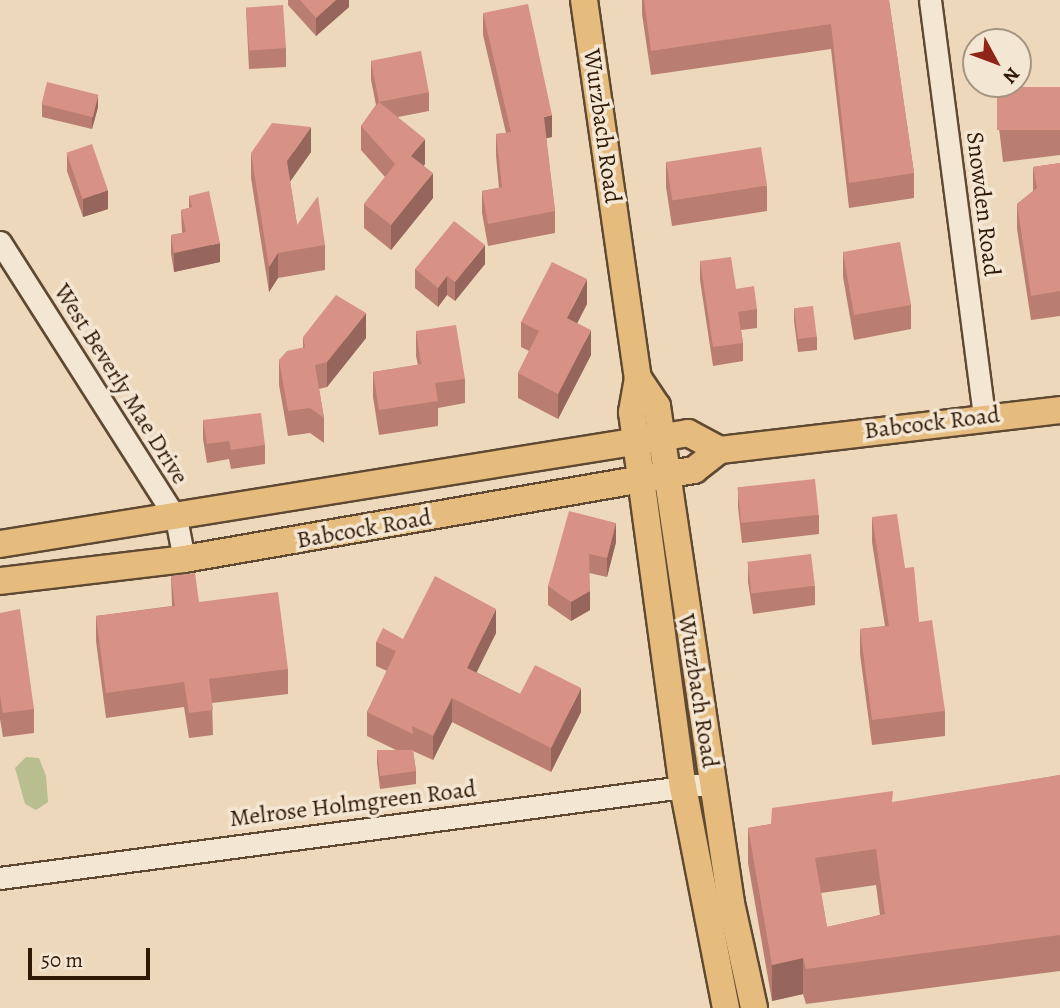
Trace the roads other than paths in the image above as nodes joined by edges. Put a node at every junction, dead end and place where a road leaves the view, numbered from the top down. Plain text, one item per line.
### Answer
1 (584, 0) edge
2 (930, 0) edge
3 (0, 242) edge
4 (1060, 410) edge
5 (984, 415) junction
6 (649, 438) junction
7 (720, 450) junction
8 (654, 476) junction
9 (176, 518) junction
10 (0, 544) edge
11 (184, 559) junction
12 (0, 582) edge
13 (713, 783) junction
14 (683, 787) junction
15 (0, 878) edge
16 (726, 1008) edge
17 (754, 1008) edge

1 - 6 main road, Wurzbach Road
2 - 5 street, Snowden Road
3 - 9 street, West Beverly Mae Drive
4 - 5 main road, Babcock Road
5 - 7 main road, Babcock Road
6 - 7 main road, Babcock Road
6 - 8 main road, Wurzbach Road
6 - 9 main road, Babcock Road
7 - 8 main road, Babcock Road
8 - 11 main road, Babcock Road
8 - 13 main road, Wurzbach Road
8 - 14 main road, Wurzbach Road
9 - 10 main road, Babcock Road
9 - 11 street, West Beverly Mae Drive
11 - 12 main road, Babcock Road
13 - 14 street, Melrose Holmgreen Road
13 - 17 main road, Wurzbach Road
14 - 15 street, Melrose Holmgreen Road
14 - 16 main road, Wurzbach Road

